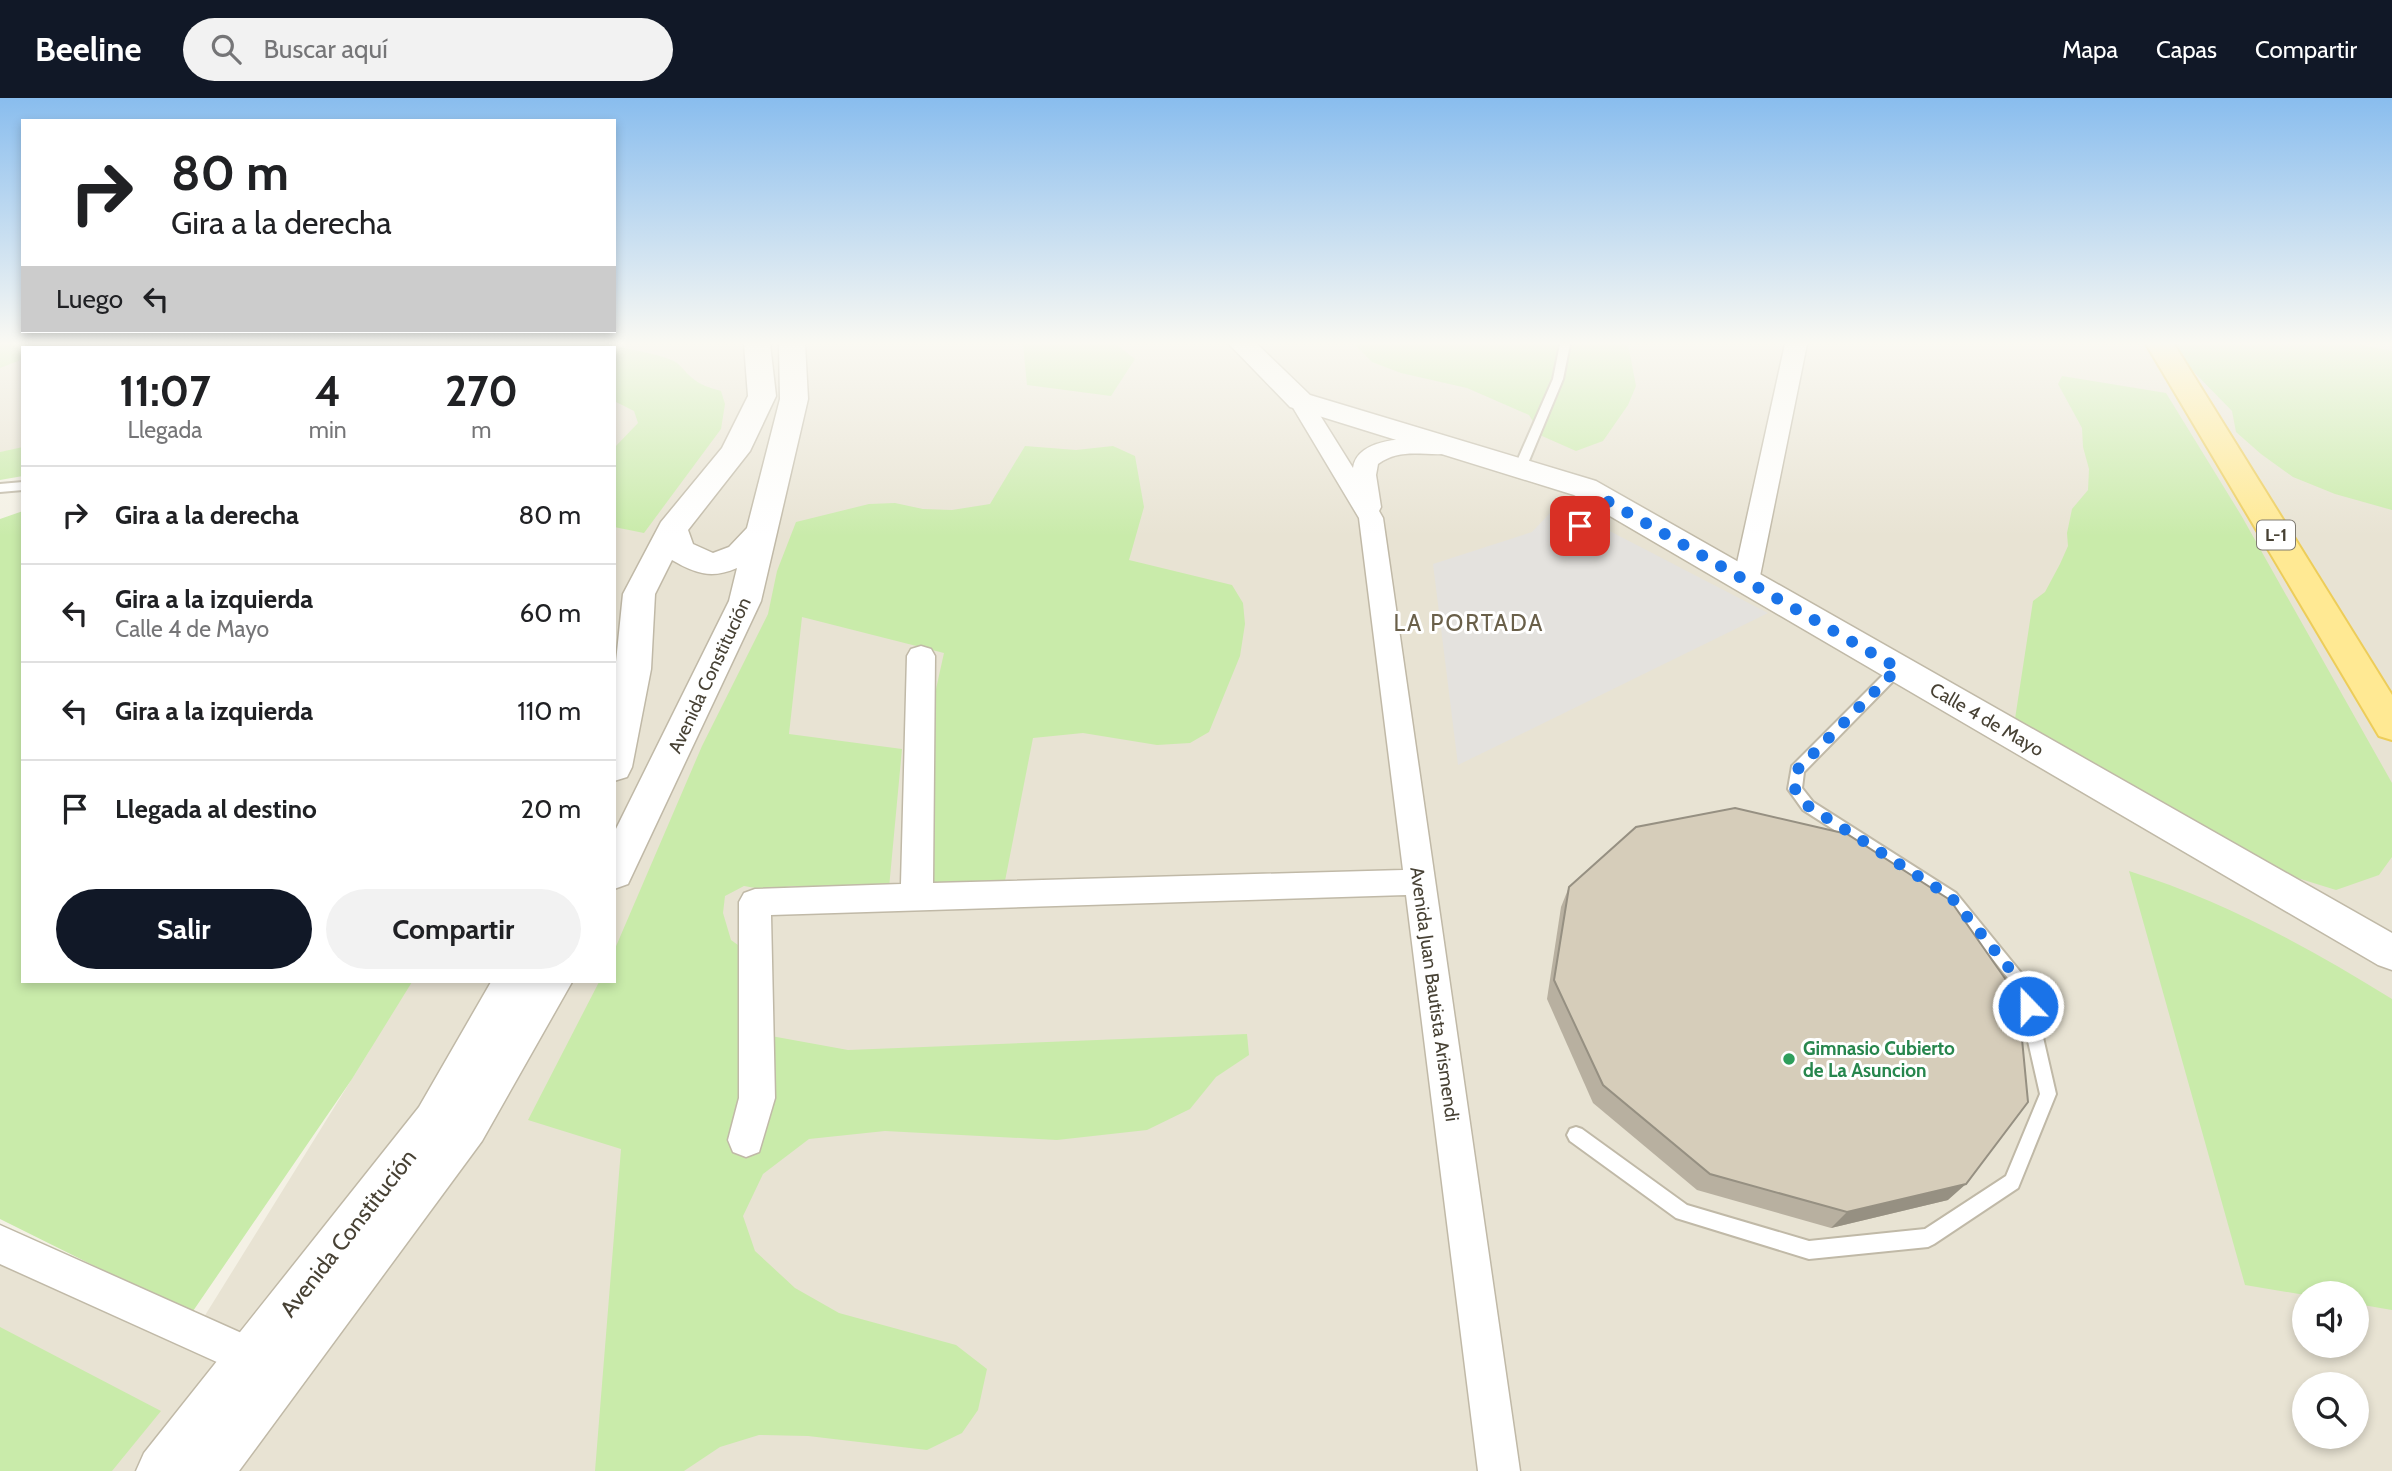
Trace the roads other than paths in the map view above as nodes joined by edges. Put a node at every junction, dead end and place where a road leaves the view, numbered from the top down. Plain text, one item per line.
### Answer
1 (756, 408) edge
2 (792, 408) edge
3 (1304, 408) edge
4 (1323, 408) edge
5 (1546, 408) edge
6 (1782, 408) edge
7 (2199, 408) edge
8 (1450, 447) junction
9 (1520, 468) junction
10 (21, 486) edge
11 (0, 488) edge
12 (1602, 498) junction
13 (1371, 518) junction
14 (1580, 526) dead end
15 (672, 529) junction
16 (764, 529) junction
17 (1746, 581) junction
18 (639, 594) junction
19 (746, 601) junction
20 (921, 656) dead end
21 (1898, 668) junction
22 (2392, 726) edge
23 (616, 762) edge
24 (616, 869) edge
25 (1420, 882) junction
26 (917, 897) junction
27 (2392, 953) edge
28 (512, 983) edge
29 (550, 983) edge
30 (1576, 1135) dead end
31 (746, 1140) dead end
32 (0, 1244) edge
33 (250, 1357) junction
34 (162, 1471) edge
35 (207, 1471) edge
36 (1499, 1471) edge

1 - 15 street
2 - 16 street, Avenida Constitución
3 - 13 street, Avenida Juan Bautista Arismendi
4 - 8 street, Calle 4 de Mayo
5 - 9 lane
6 - 17 street
7 - 22 main road, L-1
8 - 9 street, Calle 4 de Mayo
8 - 13 street, Avenida Juan Bautista Arismendi
9 - 12 street, Calle 4 de Mayo
10 - 11 lane
12 - 14 lane
12 - 17 street, Calle 4 de Mayo
13 - 25 street, Avenida Juan Bautista Arismendi
15 - 16 street
15 - 18 street
16 - 19 street, Avenida Constitución
17 - 21 street, Calle 4 de Mayo
18 - 19 street
18 - 23 street
19 - 24 street, Avenida Constitución
20 - 26 street
21 - 27 street, Calle 4 de Mayo
21 - 30 lane
25 - 26 street
25 - 36 street, Avenida Juan Bautista Arismendi
26 - 31 street
28 - 33 street, Avenida Constitución
29 - 35 street, Avenida Constitución
32 - 33 street
33 - 34 street, Avenida Constitución

